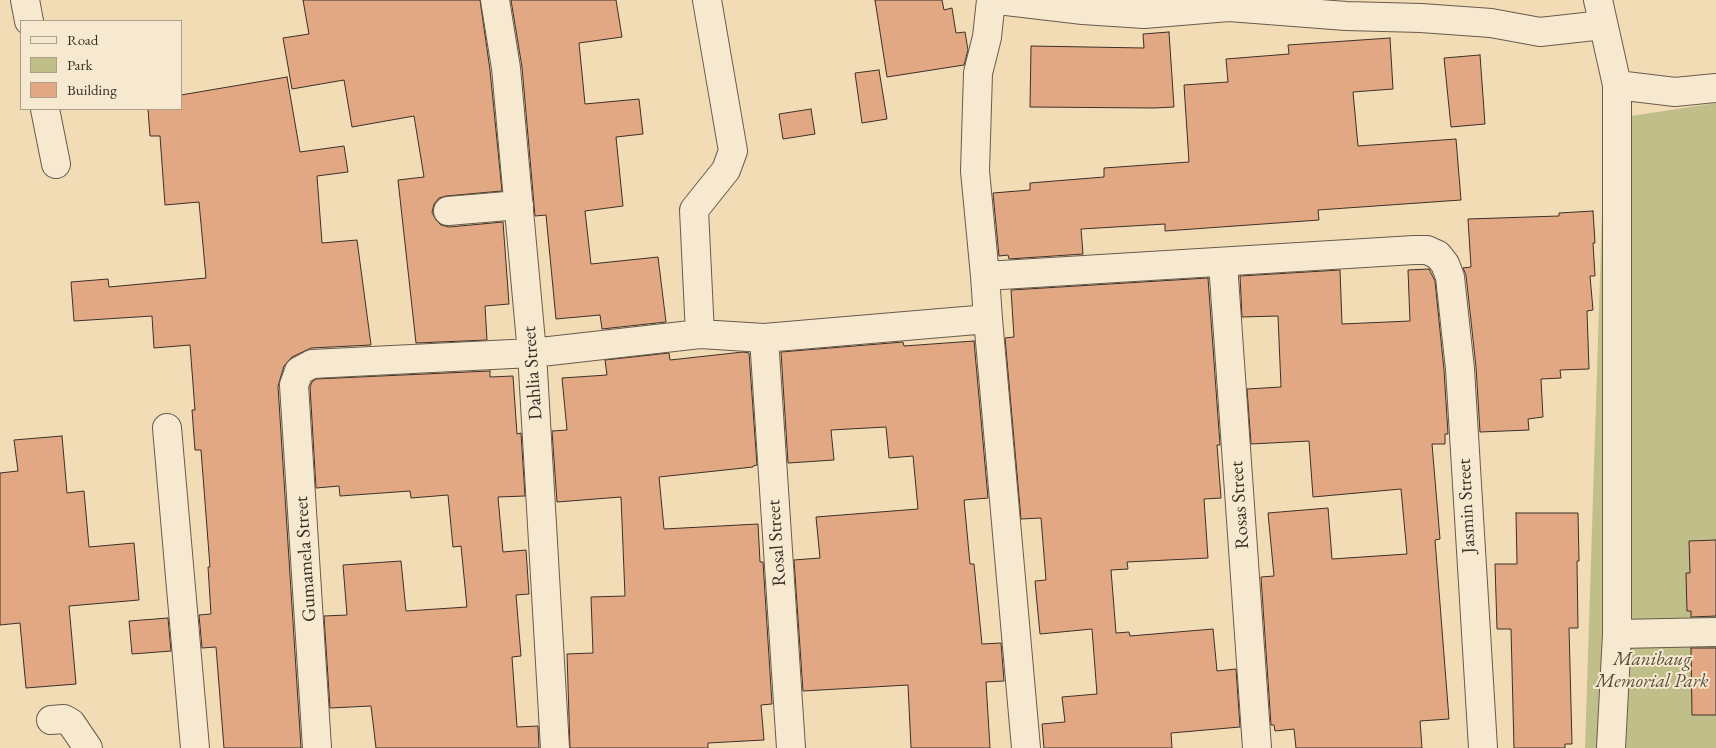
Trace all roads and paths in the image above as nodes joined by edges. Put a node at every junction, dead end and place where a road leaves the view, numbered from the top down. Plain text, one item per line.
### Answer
1 (25, 0) edge
2 (495, 0) edge
3 (707, 0) edge
4 (991, 0) edge
5 (998, 0) edge
6 (1474, 0) edge
7 (1231, 3) edge
8 (1600, 12) edge
9 (29, 20) edge
10 (1490, 23) junction
11 (1617, 85) junction
12 (1716, 88) edge
13 (45, 110) edge
14 (56, 164) dead end
15 (519, 205) junction
16 (448, 211) dead end
17 (1223, 263) junction
18 (985, 276) junction
19 (988, 319) junction
20 (700, 334) junction
21 (764, 338) junction
22 (532, 353) junction
23 (167, 428) dead end
24 (1716, 632) edge
25 (1617, 634) junction
26 (51, 720) dead end
27 (88, 748) edge
28 (195, 748) edge
29 (317, 748) edge
30 (555, 748) edge
31 (790, 748) edge
32 (1026, 748) edge
33 (1256, 748) edge
34 (1483, 748) edge
35 (1611, 748) edge

1 - 9 street
2 - 15 street, Dahlia Street
3 - 20 street
4 - 18 street
5 - 7 street
6 - 10 street
7 - 10 street
8 - 10 street
8 - 11 street
11 - 12 street
11 - 25 street
13 - 14 street
15 - 16 street
15 - 22 street, Dahlia Street
17 - 18 street
17 - 33 street, Rosas Street
17 - 34 street, Jasmin Street
18 - 19 street
19 - 21 street
19 - 32 street
20 - 21 street
20 - 22 street
21 - 31 street, Rosal Street
22 - 29 street, Gumamela Street
22 - 30 street, Dahlia Street
23 - 28 street
24 - 25 street
25 - 35 street
26 - 27 street

